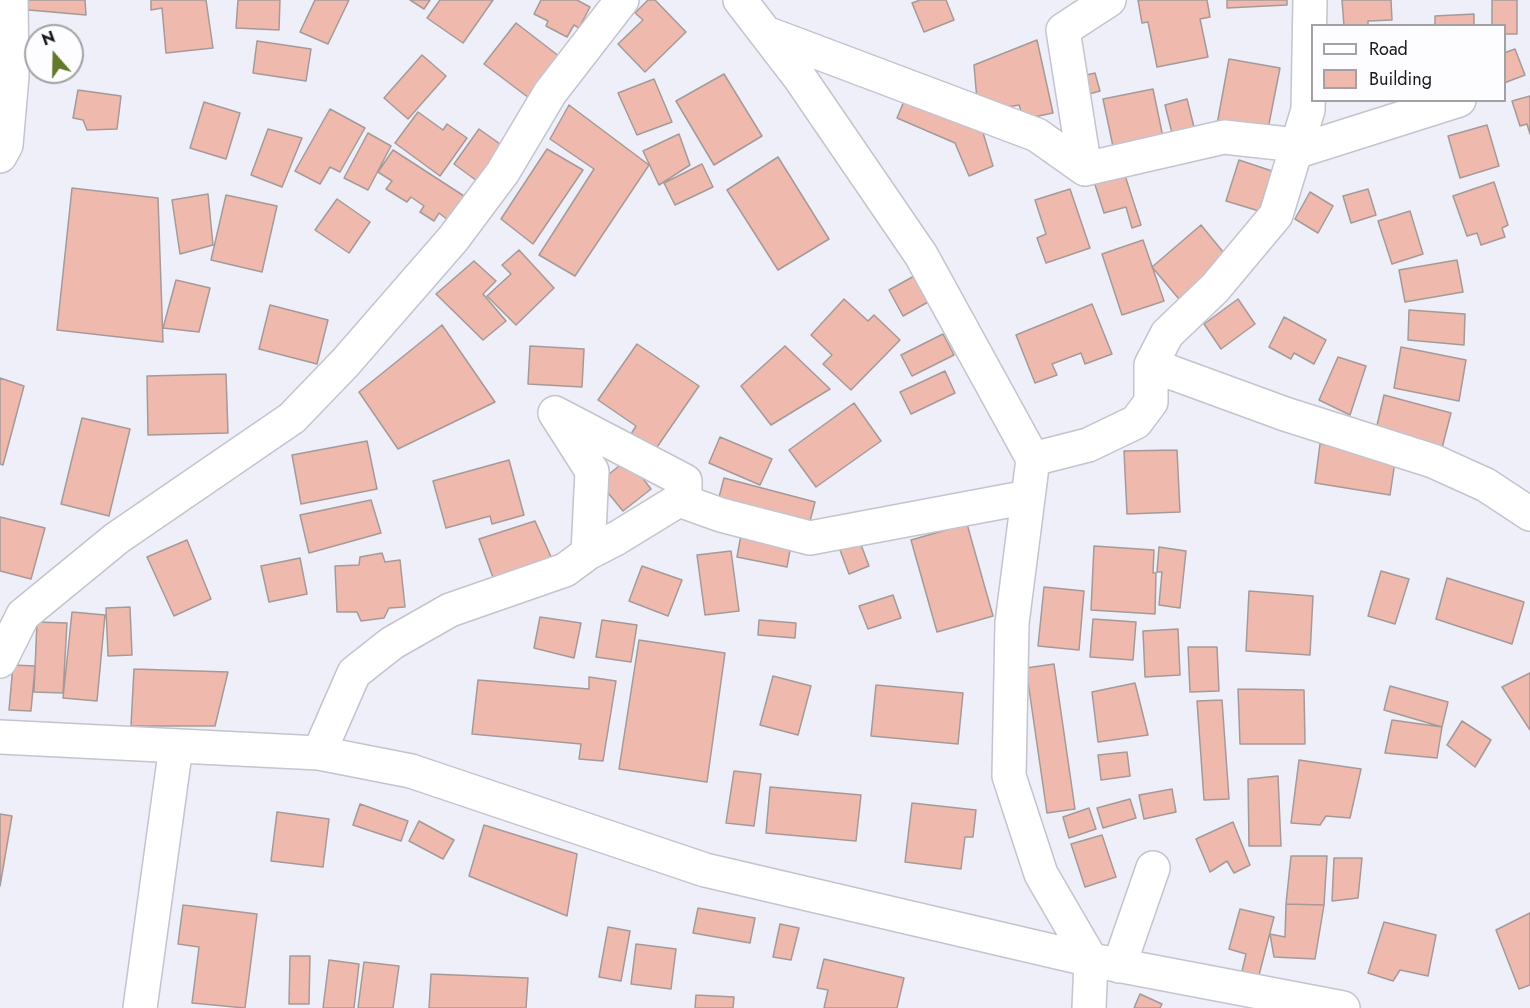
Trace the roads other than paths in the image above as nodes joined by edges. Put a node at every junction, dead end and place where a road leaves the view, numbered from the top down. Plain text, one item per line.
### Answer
1 (11, 0) edge
2 (622, 0) edge
3 (741, 0) edge
4 (1109, 0) edge
5 (1310, 0) edge
6 (766, 33) junction
7 (1452, 102) edge
8 (1296, 148) junction
9 (0, 156) edge
10 (1085, 169) junction
11 (1151, 365) junction
12 (1033, 459) junction
13 (1028, 497) junction
14 (685, 502) junction
15 (1530, 514) edge
16 (588, 553) junction
17 (0, 661) edge
18 (0, 737) edge
19 (176, 746) junction
20 (319, 753) junction
21 (1152, 867) dead end
22 (1105, 963) junction
23 (140, 1008) edge
24 (1089, 1008) edge
25 (1343, 1008) edge

1 - 9 street
2 - 17 street
3 - 6 street
4 - 10 street
5 - 8 street
6 - 10 street
6 - 12 street
7 - 8 street
8 - 10 street
8 - 11 street
11 - 12 street
11 - 15 street
12 - 13 street
13 - 14 street
13 - 22 street
14 - 16 street
14 - 16 street
16 - 20 street
18 - 19 street
19 - 20 street
19 - 23 street
20 - 22 street
21 - 22 street
22 - 24 street
22 - 25 street

